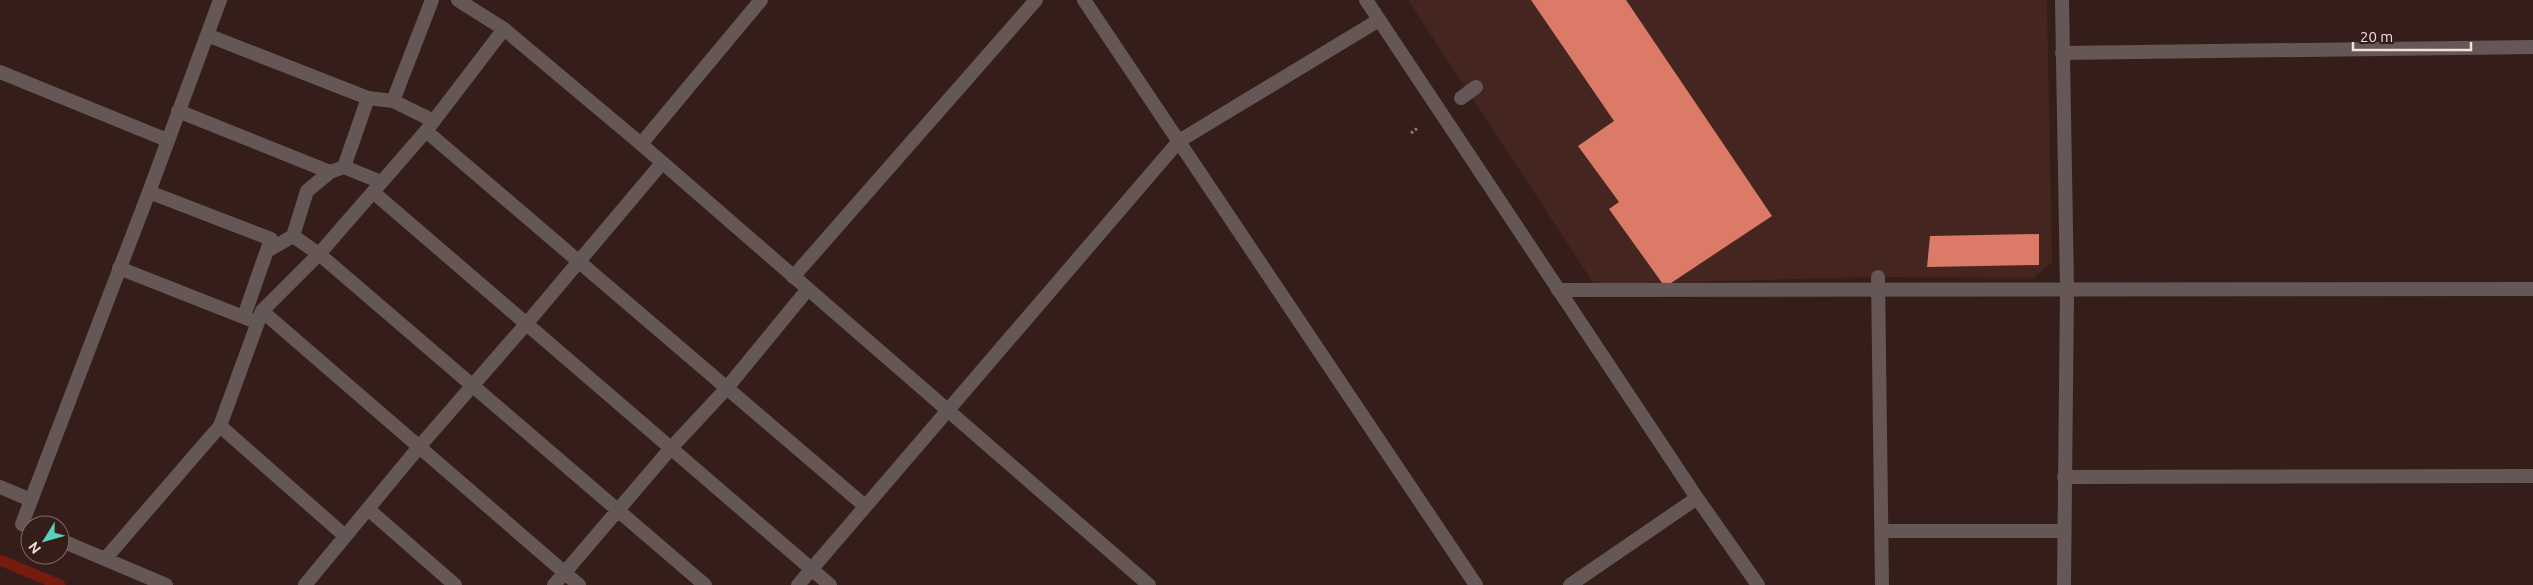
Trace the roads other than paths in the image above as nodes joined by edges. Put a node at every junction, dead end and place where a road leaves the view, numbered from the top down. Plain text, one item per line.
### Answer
1 (220, 0) edge
2 (432, 0) edge
3 (458, 0) edge
4 (761, 0) edge
5 (1036, 0) edge
6 (1084, 0) edge
7 (1366, 0) edge
8 (2062, 0) edge
9 (1378, 20) junction
10 (504, 29) junction
11 (207, 35) junction
12 (2533, 48) edge
13 (2062, 53) junction
14 (0, 72) edge
15 (1476, 87) dead end
16 (368, 98) junction
17 (1461, 98) dead end
18 (393, 102) junction
19 (178, 111) junction
20 (430, 126) junction
21 (167, 140) junction
22 (1179, 140) junction
23 (641, 144) junction
24 (662, 163) junction
25 (344, 167) junction
26 (330, 172) junction
27 (377, 187) junction
28 (149, 192) junction
29 (293, 236) junction
30 (269, 245) junction
31 (319, 254) junction
32 (579, 260) junction
33 (119, 268) junction
34 (793, 277) junction
35 (1879, 283) junction
36 (808, 289) junction
37 (2067, 289) junction
38 (2533, 289) edge
39 (1558, 290) junction
40 (244, 316) junction
41 (260, 317) junction
42 (527, 323) junction
43 (473, 384) junction
44 (726, 389) junction
45 (947, 411) junction
46 (220, 426) junction
47 (419, 447) junction
48 (671, 448) junction
49 (2533, 476) edge
50 (2064, 477) junction
51 (0, 487) edge
52 (1696, 498) junction
53 (31, 500) junction
54 (865, 506) junction
55 (368, 509) junction
56 (618, 512) junction
57 (25, 515) edge
58 (1882, 530) junction
59 (2063, 531) junction
60 (345, 536) junction
61 (70, 544) edge
62 (105, 559) junction
63 (812, 569) junction
64 (565, 573) junction
65 (309, 584) edge
66 (166, 585) edge
67 (455, 585) edge
68 (554, 585) edge
69 (579, 585) edge
70 (705, 585) edge
71 (798, 585) edge
72 (830, 585) edge
73 (1149, 585) edge
74 (1476, 585) edge
75 (1570, 585) edge
76 (1758, 585) edge
77 (1882, 585) edge
78 (2064, 585) edge

1 - 11 street
2 - 18 street
3 - 10 street
4 - 23 street
5 - 34 street
6 - 22 street
7 - 9 street
8 - 13 street
9 - 22 street
9 - 39 street
10 - 20 street
10 - 23 street
11 - 16 street
11 - 19 street
12 - 13 street
13 - 37 street
14 - 21 street
15 - 17 street
16 - 18 street
16 - 25 street
18 - 20 street
19 - 21 street
19 - 26 street
20 - 27 street
20 - 32 street
21 - 28 street
22 - 45 street
22 - 74 street
23 - 24 street
24 - 32 street
24 - 34 street
25 - 26 street
25 - 27 street
26 - 29 street
27 - 31 street
27 - 42 street
28 - 30 street
28 - 33 street
29 - 30 street
29 - 31 street
30 - 40 street
31 - 41 street
31 - 43 street
32 - 42 street
32 - 44 street
33 - 40 street
33 - 53 street
34 - 36 street
35 - 37 street
35 - 39 street
35 - 58 street
36 - 44 street
36 - 45 street
37 - 38 street
37 - 50 street
39 - 52 street
40 - 41 street
41 - 46 street
41 - 47 street
42 - 43 street
42 - 48 street
43 - 47 street
43 - 56 street
44 - 48 street
44 - 54 street
45 - 54 street
45 - 73 street
46 - 60 street
46 - 62 street
47 - 55 street
47 - 64 street
48 - 56 street
48 - 63 street
49 - 50 street
50 - 59 street
51 - 53 street
52 - 75 street
52 - 76 street
53 - 57 street
54 - 63 street
55 - 60 street
55 - 67 street
56 - 64 street
56 - 70 street
58 - 59 street
58 - 77 street
59 - 78 street
60 - 65 street
61 - 62 street
62 - 66 street
63 - 71 street
63 - 72 street
64 - 68 street
64 - 69 street

